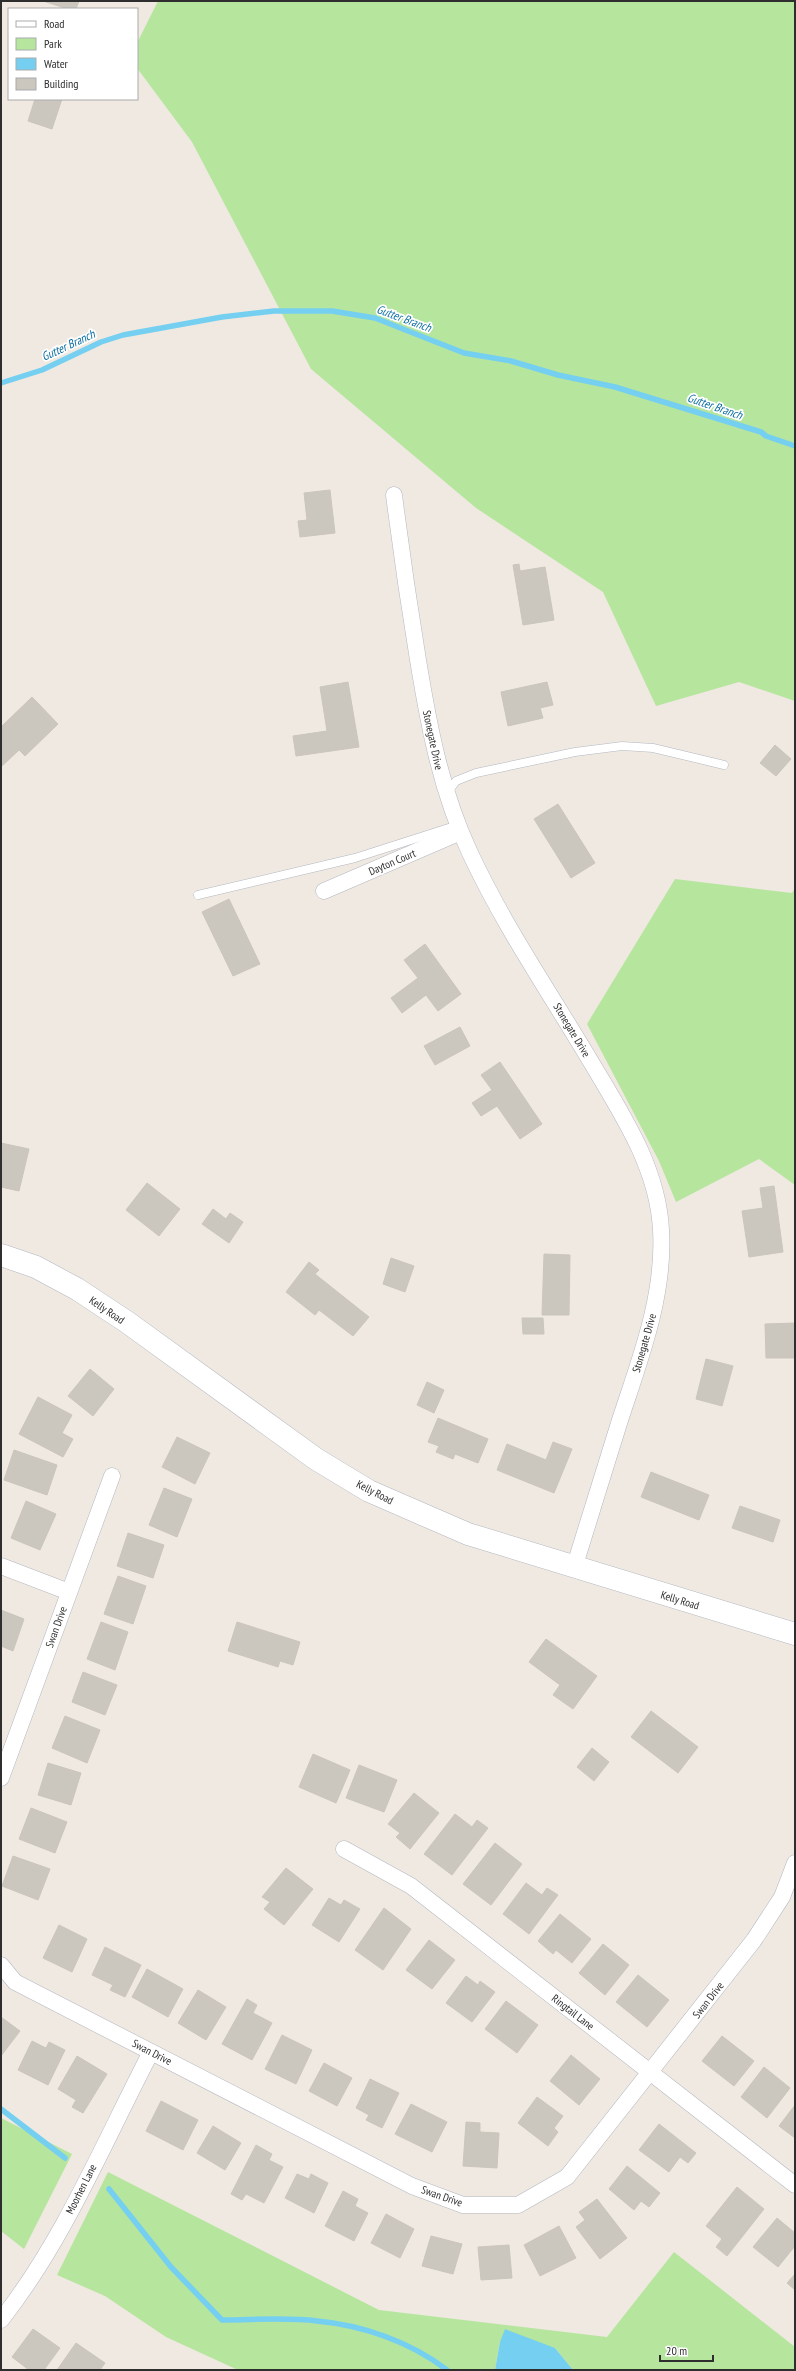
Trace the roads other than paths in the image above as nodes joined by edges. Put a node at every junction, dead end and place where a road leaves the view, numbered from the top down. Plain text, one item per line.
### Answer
1 (394, 495) dead end
2 (724, 765) dead end
3 (446, 794) junction
4 (459, 829) junction
5 (324, 891) dead end
6 (198, 895) dead end
7 (1, 1255) edge
8 (112, 1476) dead end
9 (1, 1566) edge
10 (574, 1568) junction
11 (68, 1592) junction
12 (795, 1634) edge
13 (1, 1778) edge
14 (344, 1849) dead end
15 (795, 1863) edge
16 (789, 1900) edge
17 (1, 1965) edge
18 (151, 2052) junction
19 (651, 2073) junction
20 (795, 2185) edge
21 (1, 2320) edge

1 - 3 street, Stonegate Drive
2 - 3 lane
3 - 4 street, Stonegate Drive
4 - 5 street, Dayton Court
4 - 6 lane
4 - 10 street, Stonegate Drive
7 - 10 street, Kelly Road
8 - 11 street, Swan Drive
9 - 11 street
10 - 12 street, Kelly Road
11 - 13 street, Swan Drive
14 - 19 street, Ringtail Lane
15 - 16 street, Swan Drive
16 - 19 street, Swan Drive
17 - 18 street, Swan Drive
18 - 19 street, Swan Drive
18 - 21 street, Moorhen Lane
19 - 20 street, Ringtail Lane

